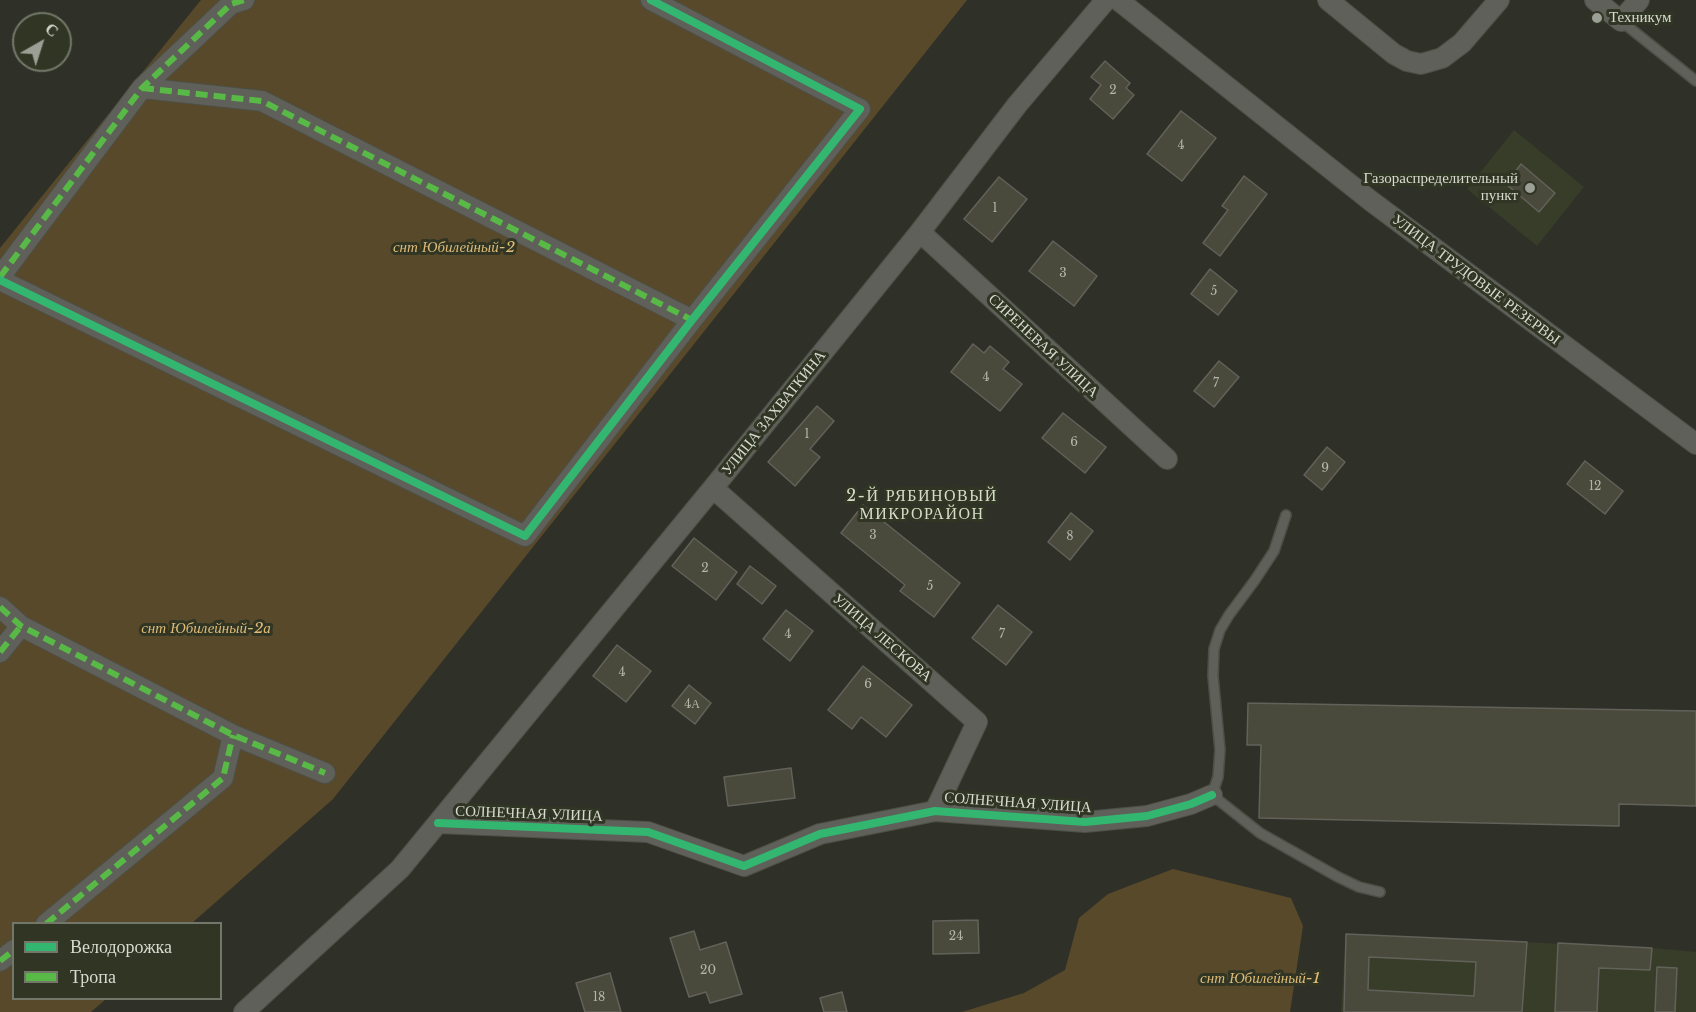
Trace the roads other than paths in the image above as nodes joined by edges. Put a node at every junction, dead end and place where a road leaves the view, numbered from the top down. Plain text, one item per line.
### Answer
1 (244, 0) edge
2 (651, 0) edge
3 (1106, 0) edge
4 (1118, 0) edge
5 (1328, 0) edge
6 (1499, 0) edge
7 (1595, 0) edge
8 (1639, 0) edge
9 (1622, 21) junction
10 (1696, 81) edge
11 (142, 88) junction
12 (920, 232) junction
13 (0, 279) edge
14 (692, 320) junction
15 (1696, 444) edge
16 (1167, 459) dead end
17 (713, 489) junction
18 (1286, 515) dead end
19 (0, 607) edge
20 (21, 626) junction
21 (0, 652) edge
22 (233, 735) junction
23 (325, 773) dead end
24 (1212, 795) junction
25 (935, 811) junction
26 (438, 823) junction
27 (1380, 891) dead end
28 (48, 922) edge
29 (12, 952) edge
30 (0, 962) edge
31 (244, 1012) edge

1 - 11 street
2 - 14 street
3 - 12 street, УЛИЦА ЗАХВАТКИНА
4 - 15 street, УЛИЦА ТРУДОВЫЕ РЕЗЕРВЫ
5 - 6 street
7 - 9 street
8 - 9 street
9 - 10 lane
11 - 13 street
11 - 14 street
12 - 16 street, СИРЕНЕВАЯ УЛИЦА
12 - 17 street, УЛИЦА ЗАХВАТКИНА
13 - 14 street
17 - 25 street, УЛИЦА ЛЕСКОВА
17 - 26 street, УЛИЦА ЗАХВАТКИНА
18 - 24 lane
19 - 20 street
20 - 21 street
20 - 22 street
22 - 23 street
22 - 28 street
24 - 25 street, СОЛНЕЧНАЯ УЛИЦА
24 - 27 lane
25 - 26 street, СОЛНЕЧНАЯ УЛИЦА
26 - 31 street, СОЛНЕЧНАЯ УЛИЦА
29 - 30 street

